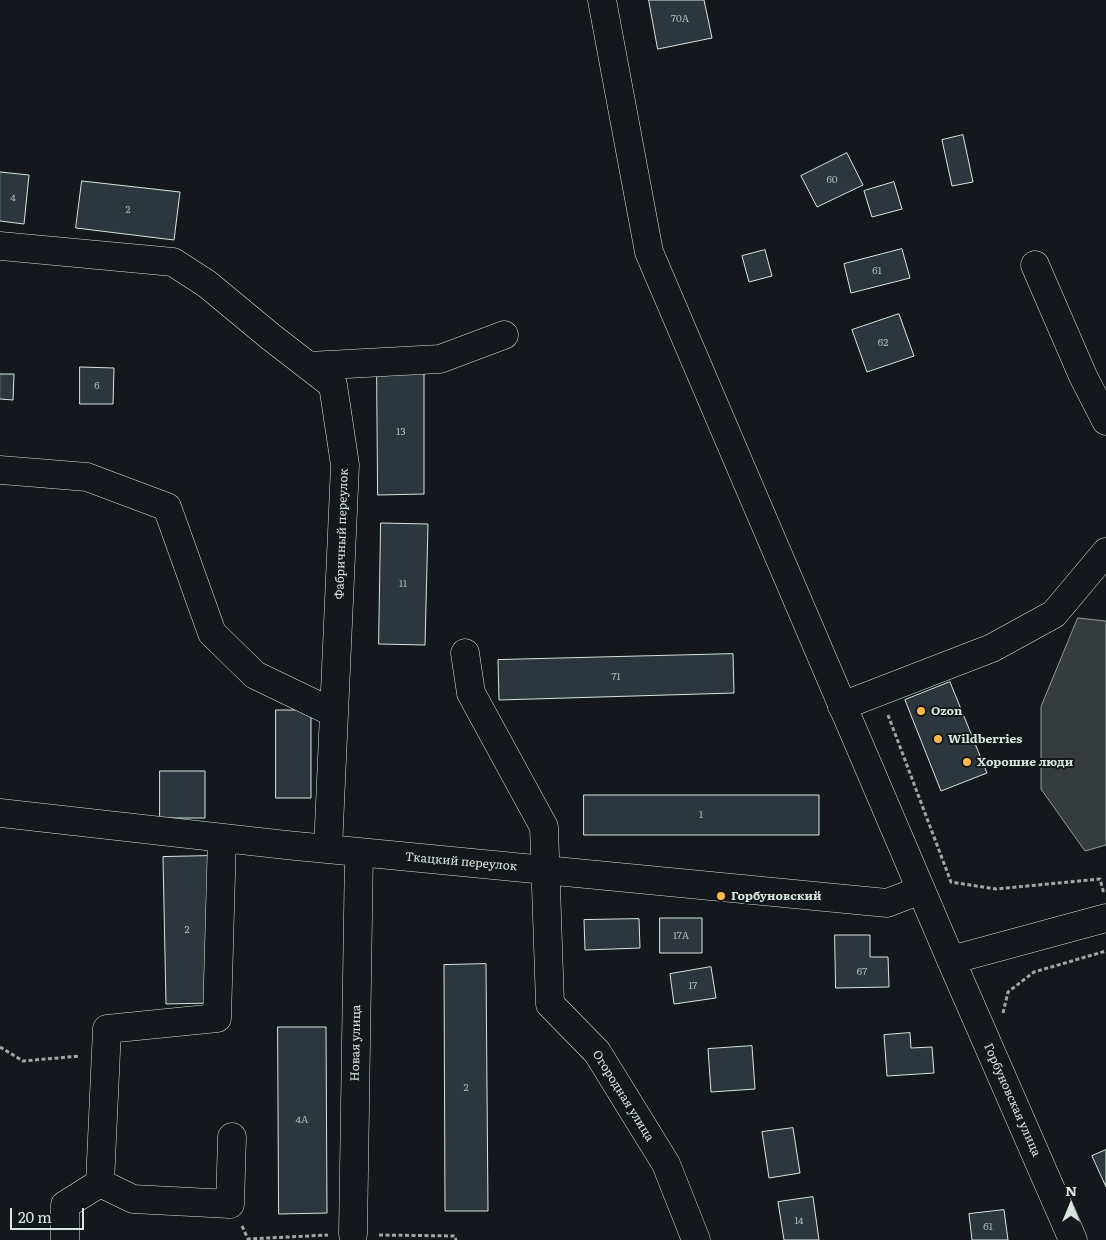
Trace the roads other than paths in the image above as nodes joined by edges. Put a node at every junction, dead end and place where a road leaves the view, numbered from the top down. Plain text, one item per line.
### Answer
1 (602, 0) edge
2 (0, 246) edge
3 (1035, 265) dead end
4 (504, 335) dead end
5 (309, 366) junction
6 (1106, 421) edge
7 (0, 470) edge
8 (1106, 552) edge
9 (465, 653) dead end
10 (842, 706) junction
11 (334, 713) junction
12 (0, 813) edge
13 (222, 838) junction
14 (328, 849) junction
15 (359, 852) junction
16 (546, 870) junction
17 (921, 890) junction
18 (1106, 918) edge
19 (951, 960) junction
20 (232, 1137) dead end
21 (100, 1183) junction
22 (353, 1234) dead end
23 (65, 1240) edge
24 (696, 1240) edge
25 (1073, 1240) edge

1 - 10 street, Горбуновская улица
2 - 5 street, Фабричный переулок
3 - 6 street
4 - 5 street
5 - 11 street, Фабричный переулок
7 - 11 street
8 - 10 street
9 - 16 street, Огородная улица
10 - 17 street, Горбуновская улица
11 - 14 street, Фабричный переулок
12 - 13 street, Ткацкий переулок
13 - 14 street, Ткацкий переулок
13 - 21 street
14 - 15 street, Ткацкий переулок
15 - 16 street, Ткацкий переулок
15 - 22 street, Новая улица
16 - 17 street, Ткацкий переулок
16 - 24 street, Огородная улица
17 - 19 street, Горбуновская улица
18 - 19 street
19 - 25 street, Горбуновская улица
20 - 21 street
21 - 23 street

